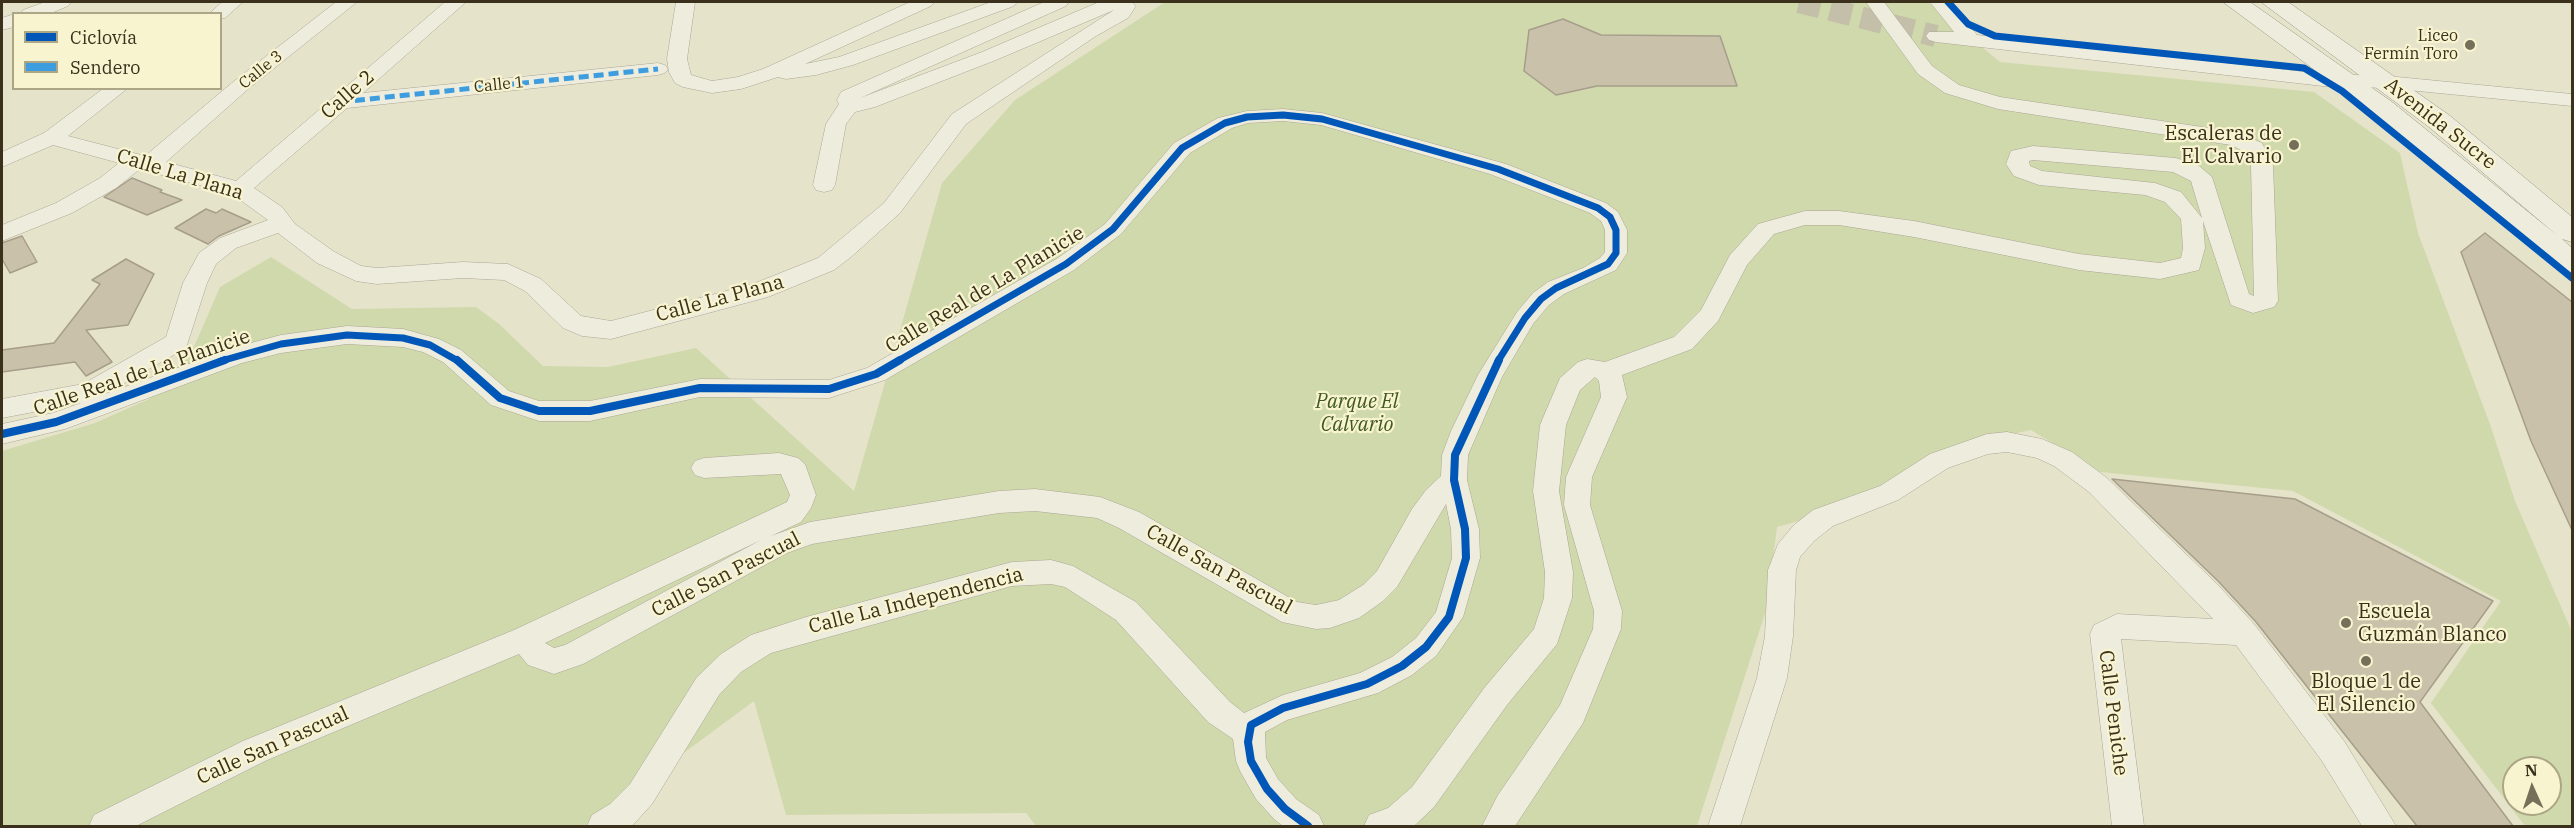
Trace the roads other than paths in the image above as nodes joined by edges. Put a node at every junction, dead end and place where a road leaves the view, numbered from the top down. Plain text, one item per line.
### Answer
1 (61, 2) edge
2 (233, 2) edge
3 (347, 2) edge
4 (456, 2) edge
5 (685, 2) edge
6 (924, 2) edge
7 (1007, 2) edge
8 (1059, 2) edge
9 (1875, 2) edge
10 (1940, 2) edge
11 (2235, 2) edge
12 (35, 12) edge
13 (220, 12) edge
14 (2269, 12) edge
15 (1936, 36) tunnel mouth
16 (1971, 40) junction
17 (658, 69) dead end
18 (770, 73) junction
19 (2347, 81) junction
20 (2387, 82) junction
21 (115, 90) edge
22 (2572, 100) edge
23 (340, 102) junction
24 (850, 104) junction
25 (51, 138) junction
26 (6, 155) edge
27 (143, 162) junction
28 (824, 185) dead end
29 (240, 189) junction
30 (282, 223) junction
31 (2572, 232) edge
32 (2, 233) edge
33 (2572, 263) edge
34 (1605, 371) junction
35 (2, 408) edge
36 (2, 434) edge
37 (704, 468) dead end
38 (1454, 480) junction
39 (2244, 633) junction
40 (524, 639) junction
41 (1248, 732) junction
42 (105, 826) edge
43 (603, 826) edge
44 (1308, 826) edge
45 (1380, 826) edge
46 (1498, 826) edge
47 (1724, 826) edge
48 (2128, 826) edge
49 (2380, 826) edge

1 - 12 street
2 - 13 street
3 - 27 street, Calle 3
4 - 23 street, Calle 2
5 - 18 street
6 - 18 street
7 - 18 street
8 - 24 street
9 - 34 street
10 - 16 street
11 - 14 main road, Avenida Sucre
14 - 19 main road, Avenida Sucre
14 - 20 main road, Avenida Sucre
15 - 16 street
16 - 19 street
17 - 23 street, Calle 1
19 - 20 street
19 - 33 main road, Avenida Sucre
20 - 22 street
20 - 31 main road, Avenida Sucre
21 - 25 street
23 - 29 street, Calle 2
24 - 28 street
24 - 30 street, Calle La Plana
25 - 26 street
25 - 27 street, Calle La Plana
27 - 29 street, Calle La Plana
27 - 32 street, Calle 3
29 - 30 street, Calle La Plana
30 - 35 street, Calle Real de La Planicie
34 - 45 street
34 - 46 street
36 - 38 street, Calle Real de La Planicie
37 - 40 street
38 - 40 street, Calle San Pascual
38 - 41 street, Calle Real de La Planicie
39 - 47 street
39 - 48 street, Calle Peniche
39 - 49 street
40 - 42 street, Calle San Pascual
41 - 43 street, Calle La Independencia
41 - 44 street

